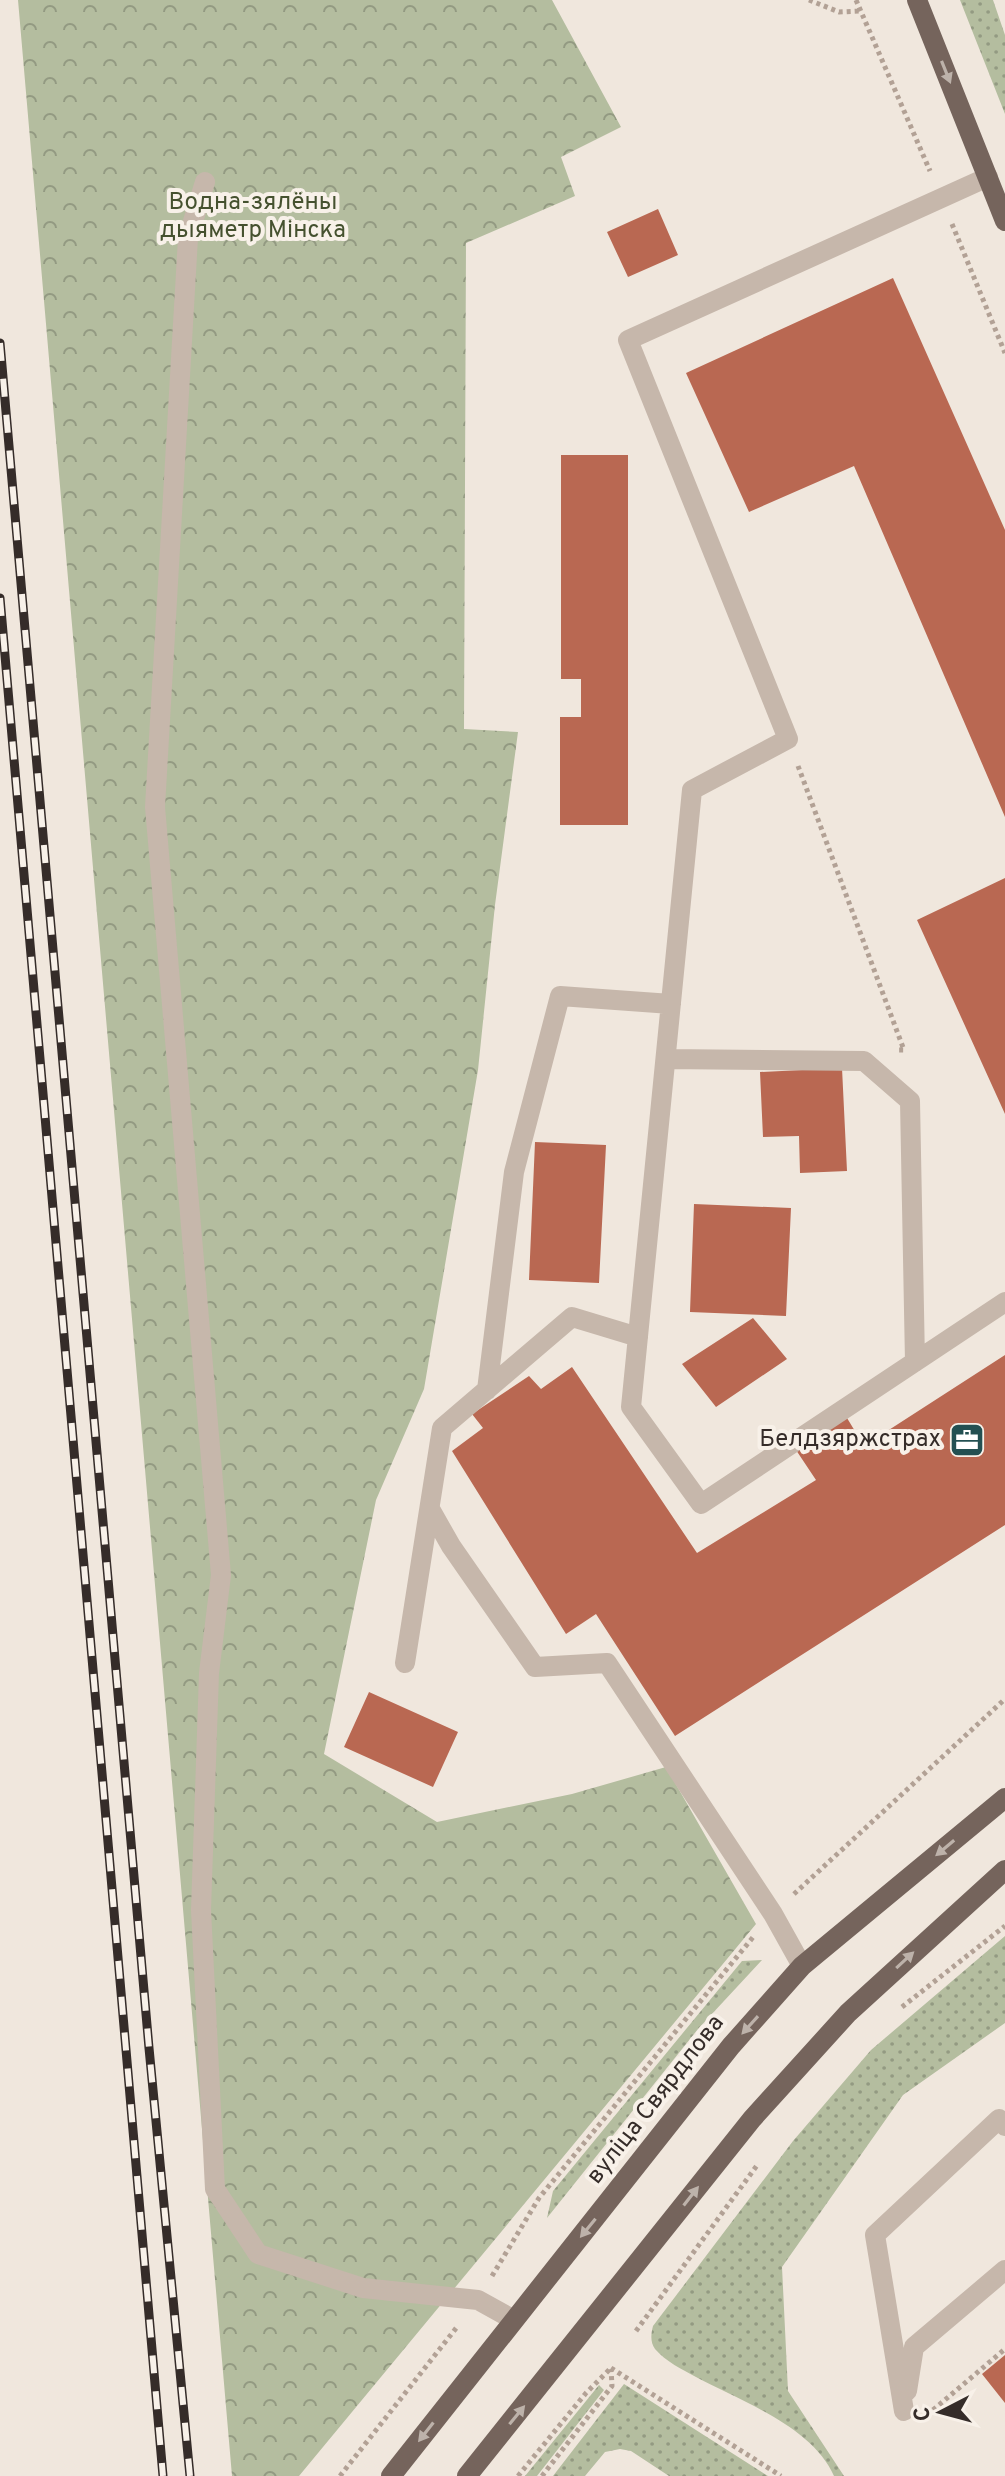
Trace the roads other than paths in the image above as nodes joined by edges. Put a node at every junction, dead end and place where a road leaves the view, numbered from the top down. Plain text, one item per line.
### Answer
1 (917, 0) edge
2 (988, 177) junction
3 (205, 182) dead end
4 (1005, 221) edge
5 (671, 1004) junction
6 (666, 1059) junction
7 (1005, 1302) edge
8 (638, 1337) junction
9 (915, 1362) junction
10 (487, 1390) junction
11 (430, 1509) junction
12 (405, 1663) dead end
13 (1005, 1798) edge
14 (1005, 1870) edge
15 (802, 1966) junction
16 (1005, 2126) edge
17 (1005, 2270) edge
18 (514, 2320) junction
19 (391, 2476) edge
20 (467, 2476) edge

1 -> 2 main road
2 - 4 main road
2 - 5 lane
3 - 18 lane
5 - 6 lane
5 - 10 lane
6 - 8 lane
6 - 9 lane
7 - 9 lane
8 - 9 lane
8 - 10 lane
10 - 11 lane
11 - 12 lane
11 - 15 lane
13 -> 15 main road, вуліца Свярдлова
20 -> 14 main road
15 -> 18 main road, вуліца Свярдлова
16 - 17 lane
18 -> 19 main road, вуліца Свярдлова

